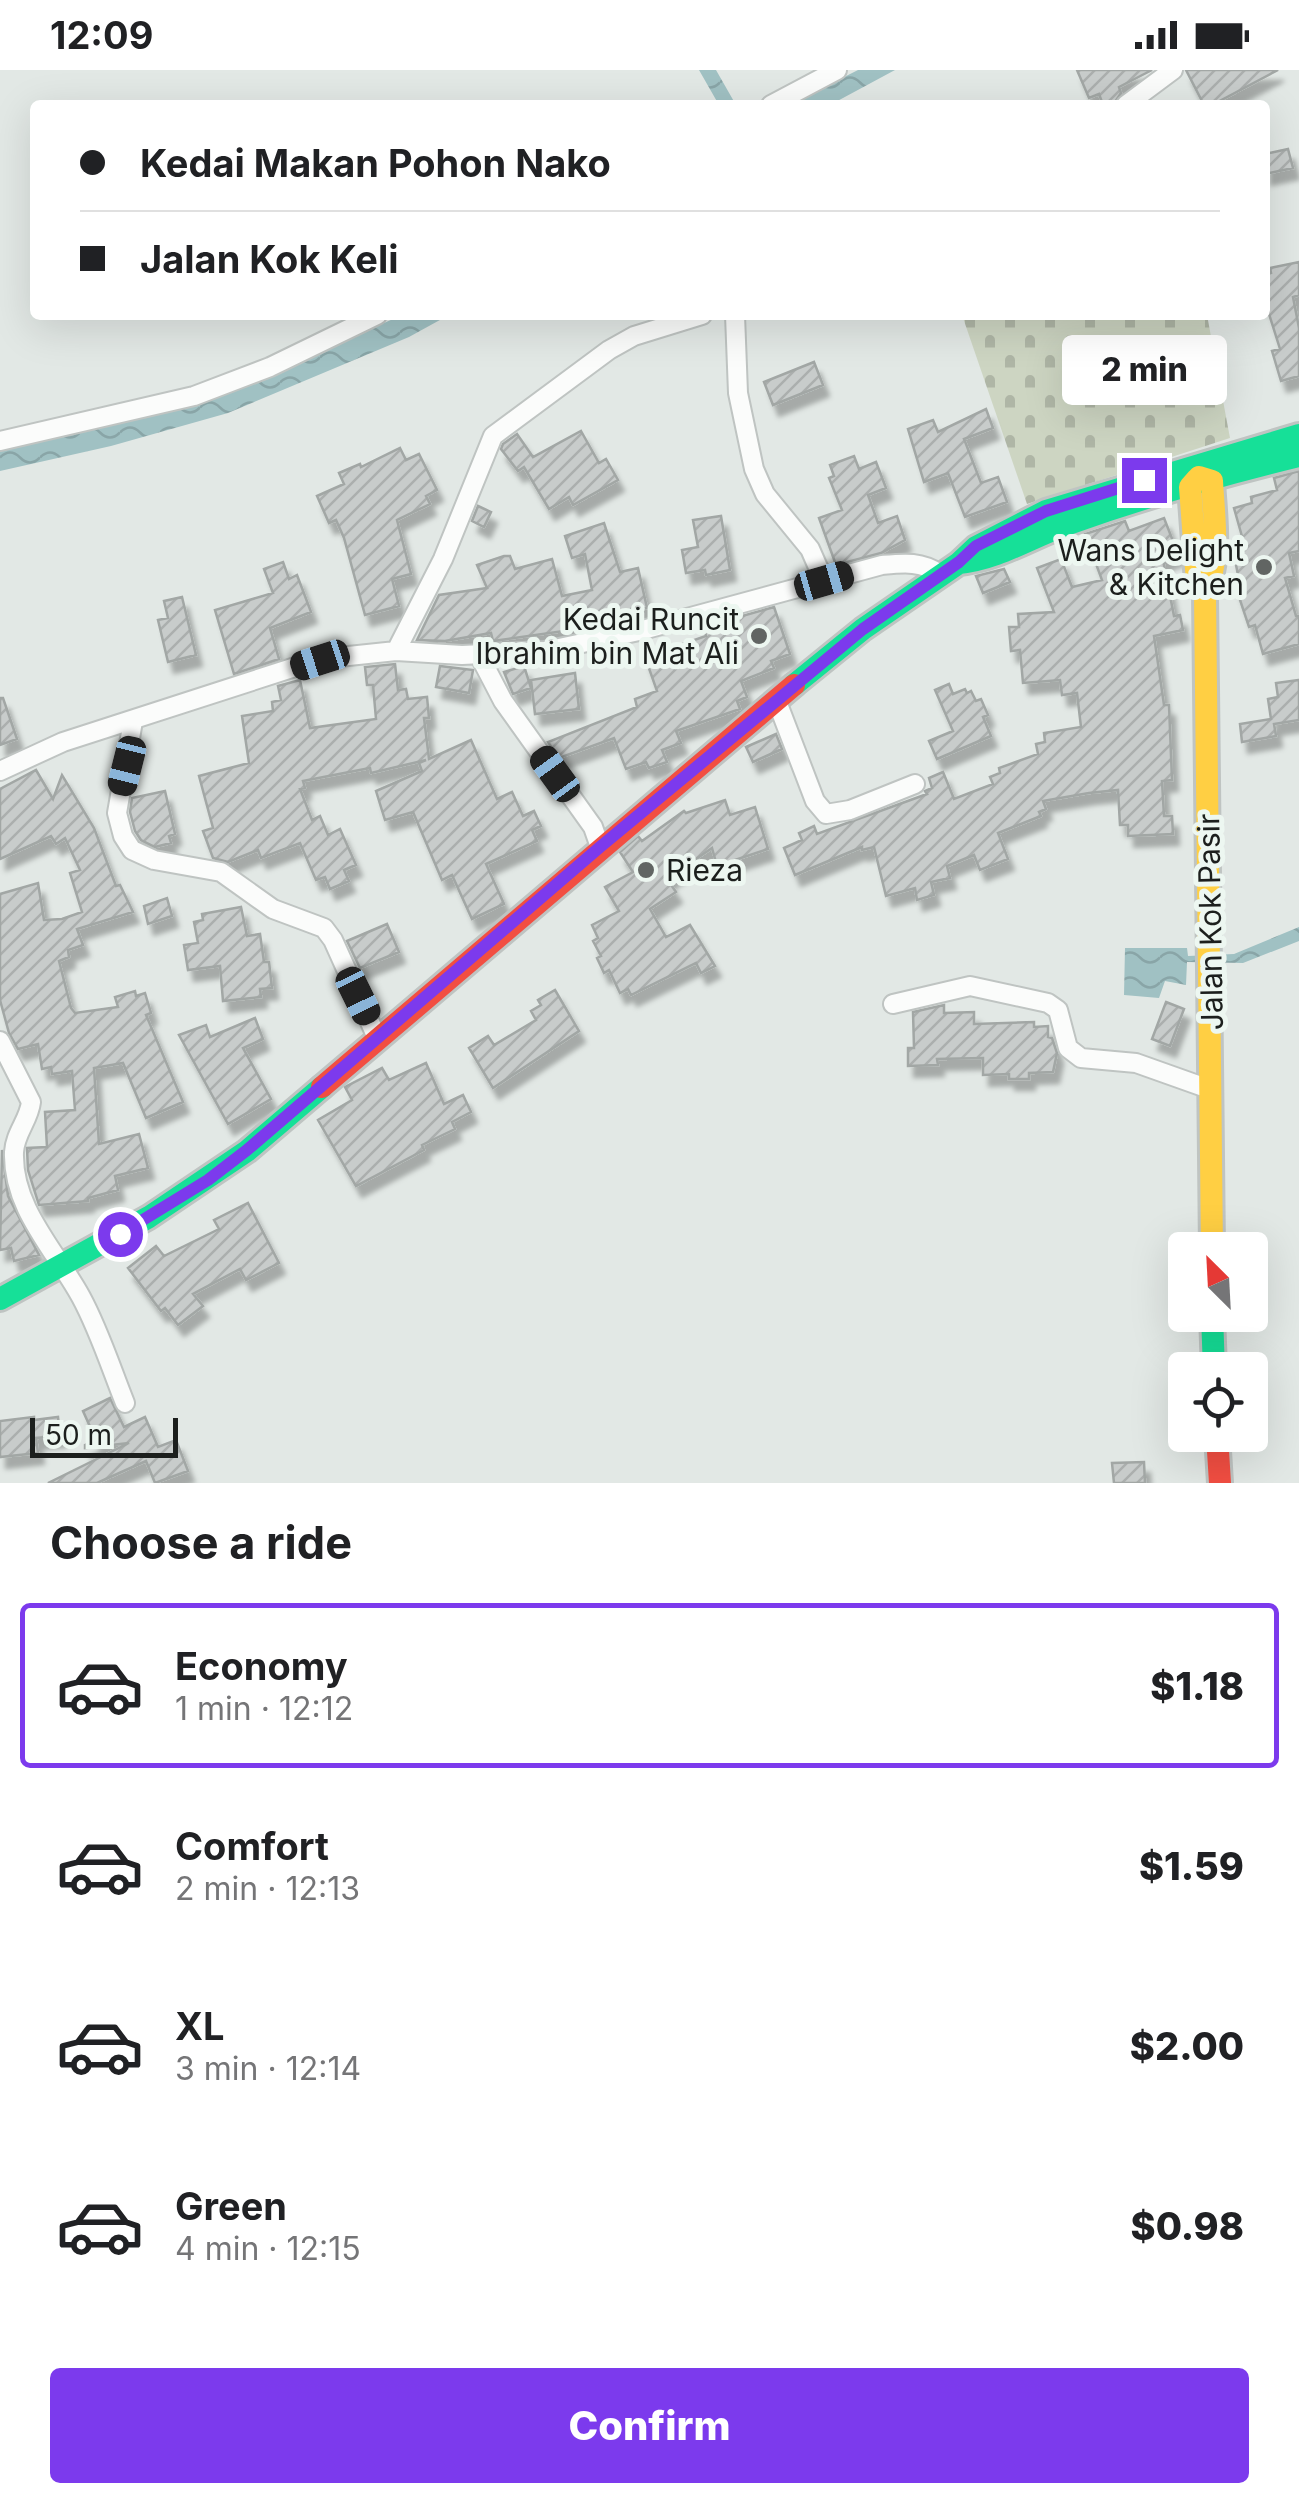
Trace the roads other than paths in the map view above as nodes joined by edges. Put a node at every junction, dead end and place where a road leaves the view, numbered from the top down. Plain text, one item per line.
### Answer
1 (837, 70) edge
2 (1174, 70) edge
3 (780, 100) edge
4 (1133, 100) edge
5 (367, 320) edge
6 (686, 320) edge
7 (735, 320) edge
8 (1289, 438) edge
9 (0, 440) edge
10 (1299, 456) edge
11 (1254, 467) junction
12 (1200, 482) junction
13 (1116, 488) junction
14 (1139, 500) junction
15 (1205, 544) junction
16 (949, 568) junction
17 (824, 581) junction
18 (396, 652) junction
19 (479, 655) junction
20 (776, 699) junction
21 (133, 721) junction
22 (0, 771) edge
23 (914, 784) dead end
24 (600, 847) junction
25 (892, 1004) dead end
26 (378, 1040) junction
27 (0, 1041) edge
28 (1212, 1090) junction
29 (1212, 1232) edge
30 (62, 1267) junction
31 (0, 1299) edge
32 (125, 1404) dead end
33 (1218, 1452) edge
34 (1220, 1483) edge

1 - 3 street
2 - 4 street
5 - 9 street
6 - 18 street
7 - 17 street
8 - 12 street
8 - 13 street
10 - 11 street
11 - 12 street
11 - 15 street
12 - 13 street
12 - 14 street
12 - 15 street, Jalan Kok Pasir
13 - 16 street
14 - 15 street
14 - 16 street
15 - 28 street, Jalan Kok Pasir
16 - 17 street
16 - 20 street
17 - 19 street
18 - 19 street
18 - 21 street
19 - 24 street
20 - 23 street
20 - 24 street
21 - 22 street
21 - 26 street
24 - 26 street
25 - 28 street
26 - 30 street
27 - 30 street
28 - 29 street, Jalan Kok Pasir
30 - 31 street
30 - 32 street
33 - 34 street

